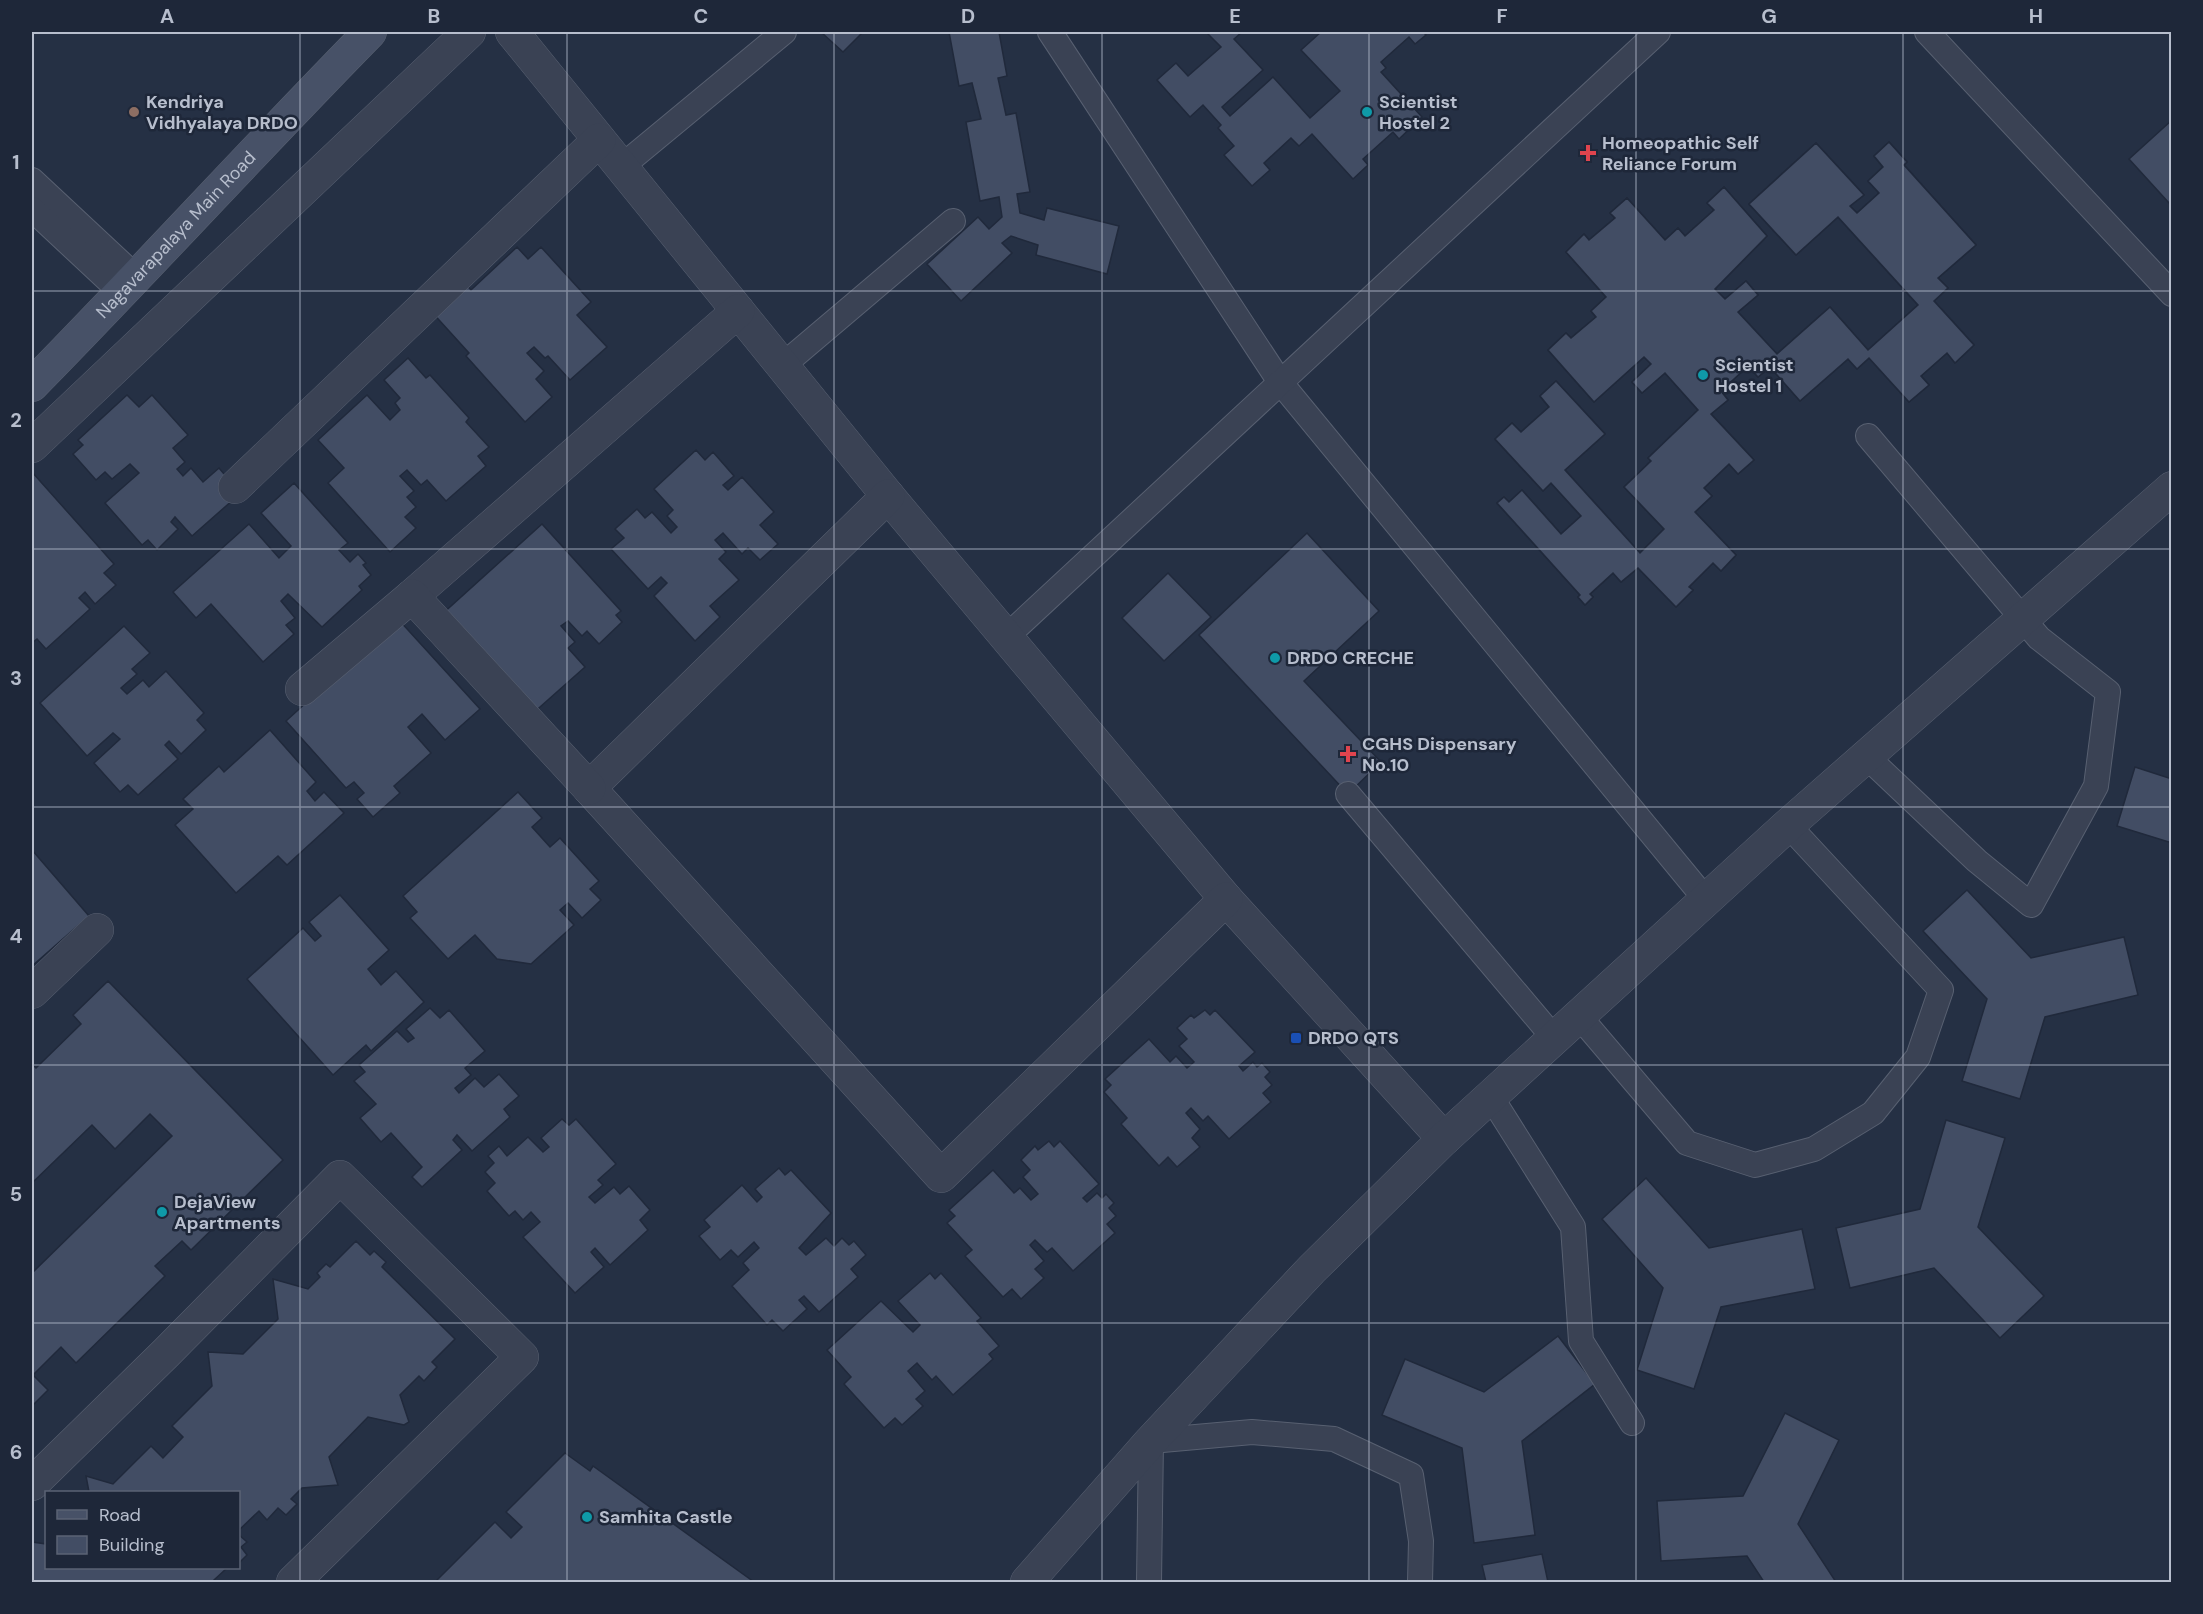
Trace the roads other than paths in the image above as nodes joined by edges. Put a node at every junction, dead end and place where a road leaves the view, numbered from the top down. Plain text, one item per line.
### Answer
1 (370, 32) edge
2 (470, 32) edge
3 (512, 32) edge
4 (784, 32) edge
5 (1050, 32) edge
6 (1658, 32) edge
7 (1927, 32) edge
8 (599, 140) junction
9 (621, 167) junction
10 (32, 180) edge
11 (32, 209) edge
12 (953, 221) dead end
13 (129, 285) junction
14 (2172, 294) edge
15 (738, 311) junction
16 (782, 366) junction
17 (1280, 382) junction
18 (32, 385) edge
19 (1868, 436) dead end
20 (32, 446) edge
21 (235, 487) dead end
22 (2172, 488) edge
23 (888, 496) junction
24 (412, 596) junction
25 (2023, 619) junction
26 (1006, 637) junction
27 (302, 689) dead end
28 (1866, 756) junction
29 (590, 788) junction
30 (1348, 794) dead end
31 (1788, 825) junction
32 (1226, 899) junction
33 (1707, 901) junction
34 (97, 930) dead end
35 (32, 992) edge
36 (1579, 1016) junction
37 (1554, 1038) junction
38 (1491, 1096) junction
39 (1444, 1139) junction
40 (1632, 1423) dead end
41 (1151, 1441) junction
42 (32, 1484) edge
43 (293, 1582) edge
44 (1026, 1582) edge
45 (1149, 1582) edge
46 (1420, 1582) edge

1 - 13 main road, Nagavarapalaya Main Road
2 - 20 street
3 - 8 street
4 - 9 lane
5 - 17 lane
6 - 17 lane
7 - 14 lane
8 - 9 street
8 - 21 street
9 - 15 street
10 - 13 lane
11 - 13 lane
12 - 16 lane
13 - 18 main road, Nagavarapalaya Main Road
15 - 16 street
15 - 24 street
16 - 23 street
17 - 26 lane
17 - 33 lane
19 - 25 lane
22 - 25 street
23 - 26 street
23 - 29 street
24 - 27 street
24 - 29 street
25 - 28 street
25 - 28 lane
26 - 32 street
28 - 31 street
29 - 32 street
30 - 37 lane
31 - 33 street
31 - 36 lane
32 - 39 street
33 - 36 street
34 - 35 street
36 - 37 street
37 - 38 street
38 - 39 street
38 - 40 lane
39 - 41 street
41 - 44 street
41 - 45 lane
41 - 46 lane
42 - 43 street

